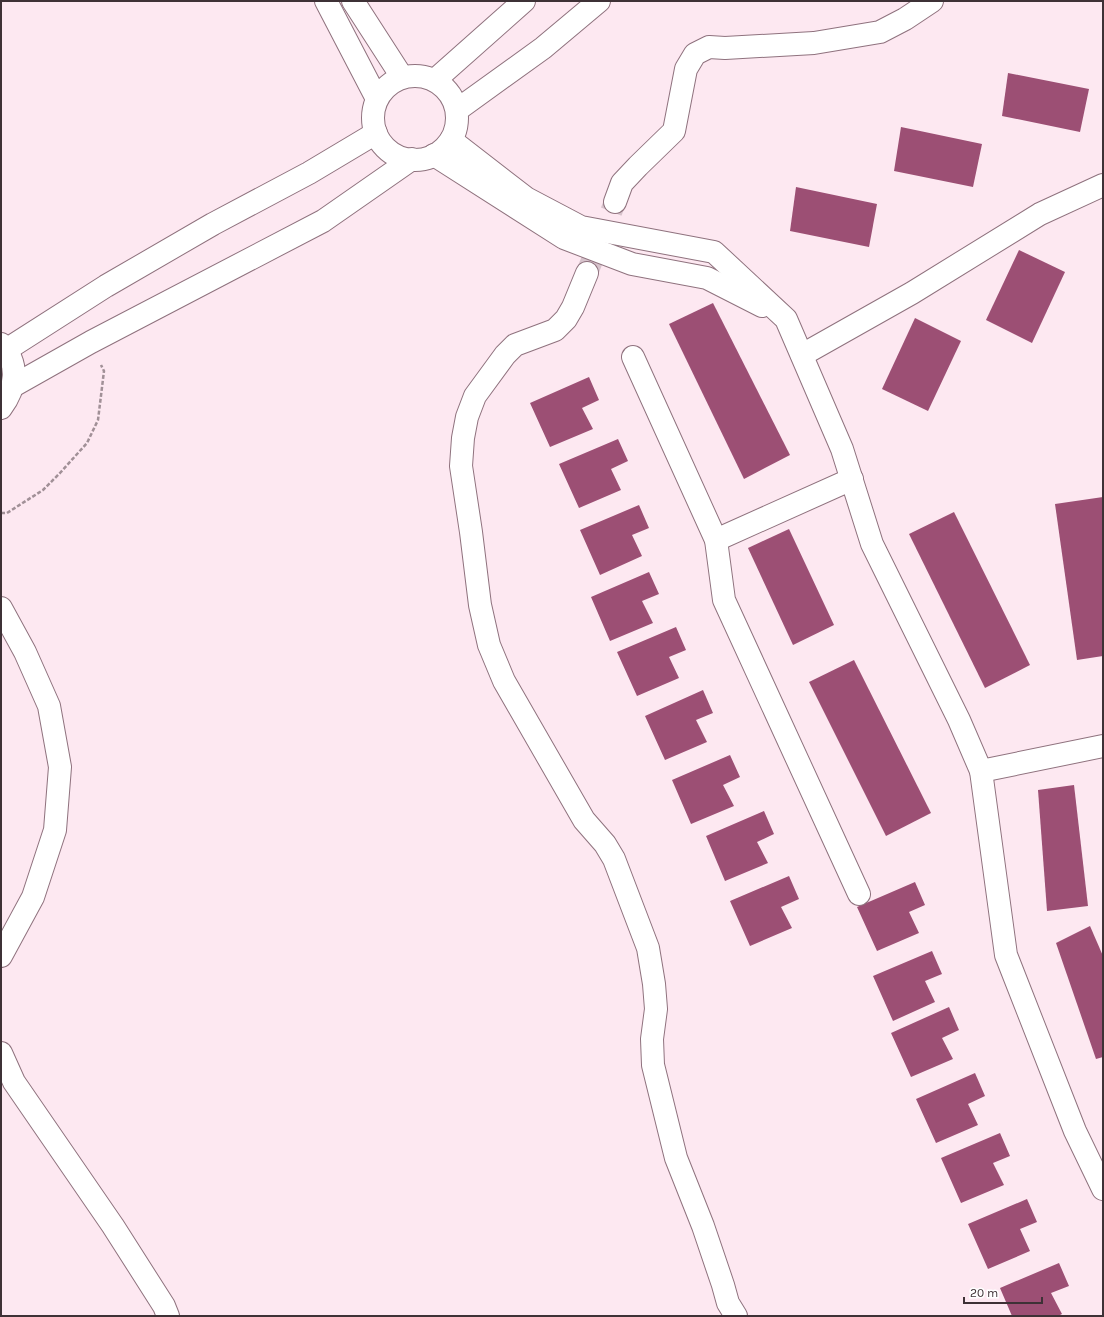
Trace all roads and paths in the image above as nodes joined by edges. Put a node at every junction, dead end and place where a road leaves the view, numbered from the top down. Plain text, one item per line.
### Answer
1 (326, 1) edge
2 (353, 1) edge
3 (524, 1) edge
4 (599, 1) edge
5 (932, 1) edge
6 (402, 77) junction
7 (435, 80) junction
8 (377, 99) junction
9 (457, 110) junction
10 (376, 133) junction
11 (451, 140) junction
12 (434, 155) junction
13 (412, 159) junction
14 (1103, 186) edge
15 (615, 202) tunnel mouth
16 (587, 273) tunnel mouth
17 (786, 319) junction
18 (91, 342) junction
19 (4, 347) edge
20 (802, 355) junction
21 (633, 357) dead end
22 (13, 386) junction
23 (1, 408) edge
24 (852, 479) junction
25 (1, 513) edge
26 (716, 540) junction
27 (1, 608) edge
28 (1103, 746) edge
29 (981, 771) junction
30 (859, 894) dead end
31 (1, 956) edge
32 (1, 1053) edge
33 (1103, 1189) edge
34 (168, 1316) edge
35 (736, 1316) edge

1 - 8 street
2 - 6 street
3 - 7 street
4 - 9 street
5 - 15 street
6 - 7 street
6 - 8 street
7 - 9 street
8 - 10 street
9 - 11 street
10 - 13 street
10 - 19 street
11 - 12 street
11 - 17 street
12 - 13 street
12 - 17 street
13 - 18 street
14 - 20 street
16 - 35 street
17 - 20 street
18 - 22 street
18 - 25 path
19 - 22 street
20 - 24 street
21 - 26 street
22 - 23 street
24 - 26 street
24 - 29 street
26 - 30 street
27 - 31 street
28 - 29 street
29 - 33 street
32 - 34 street

